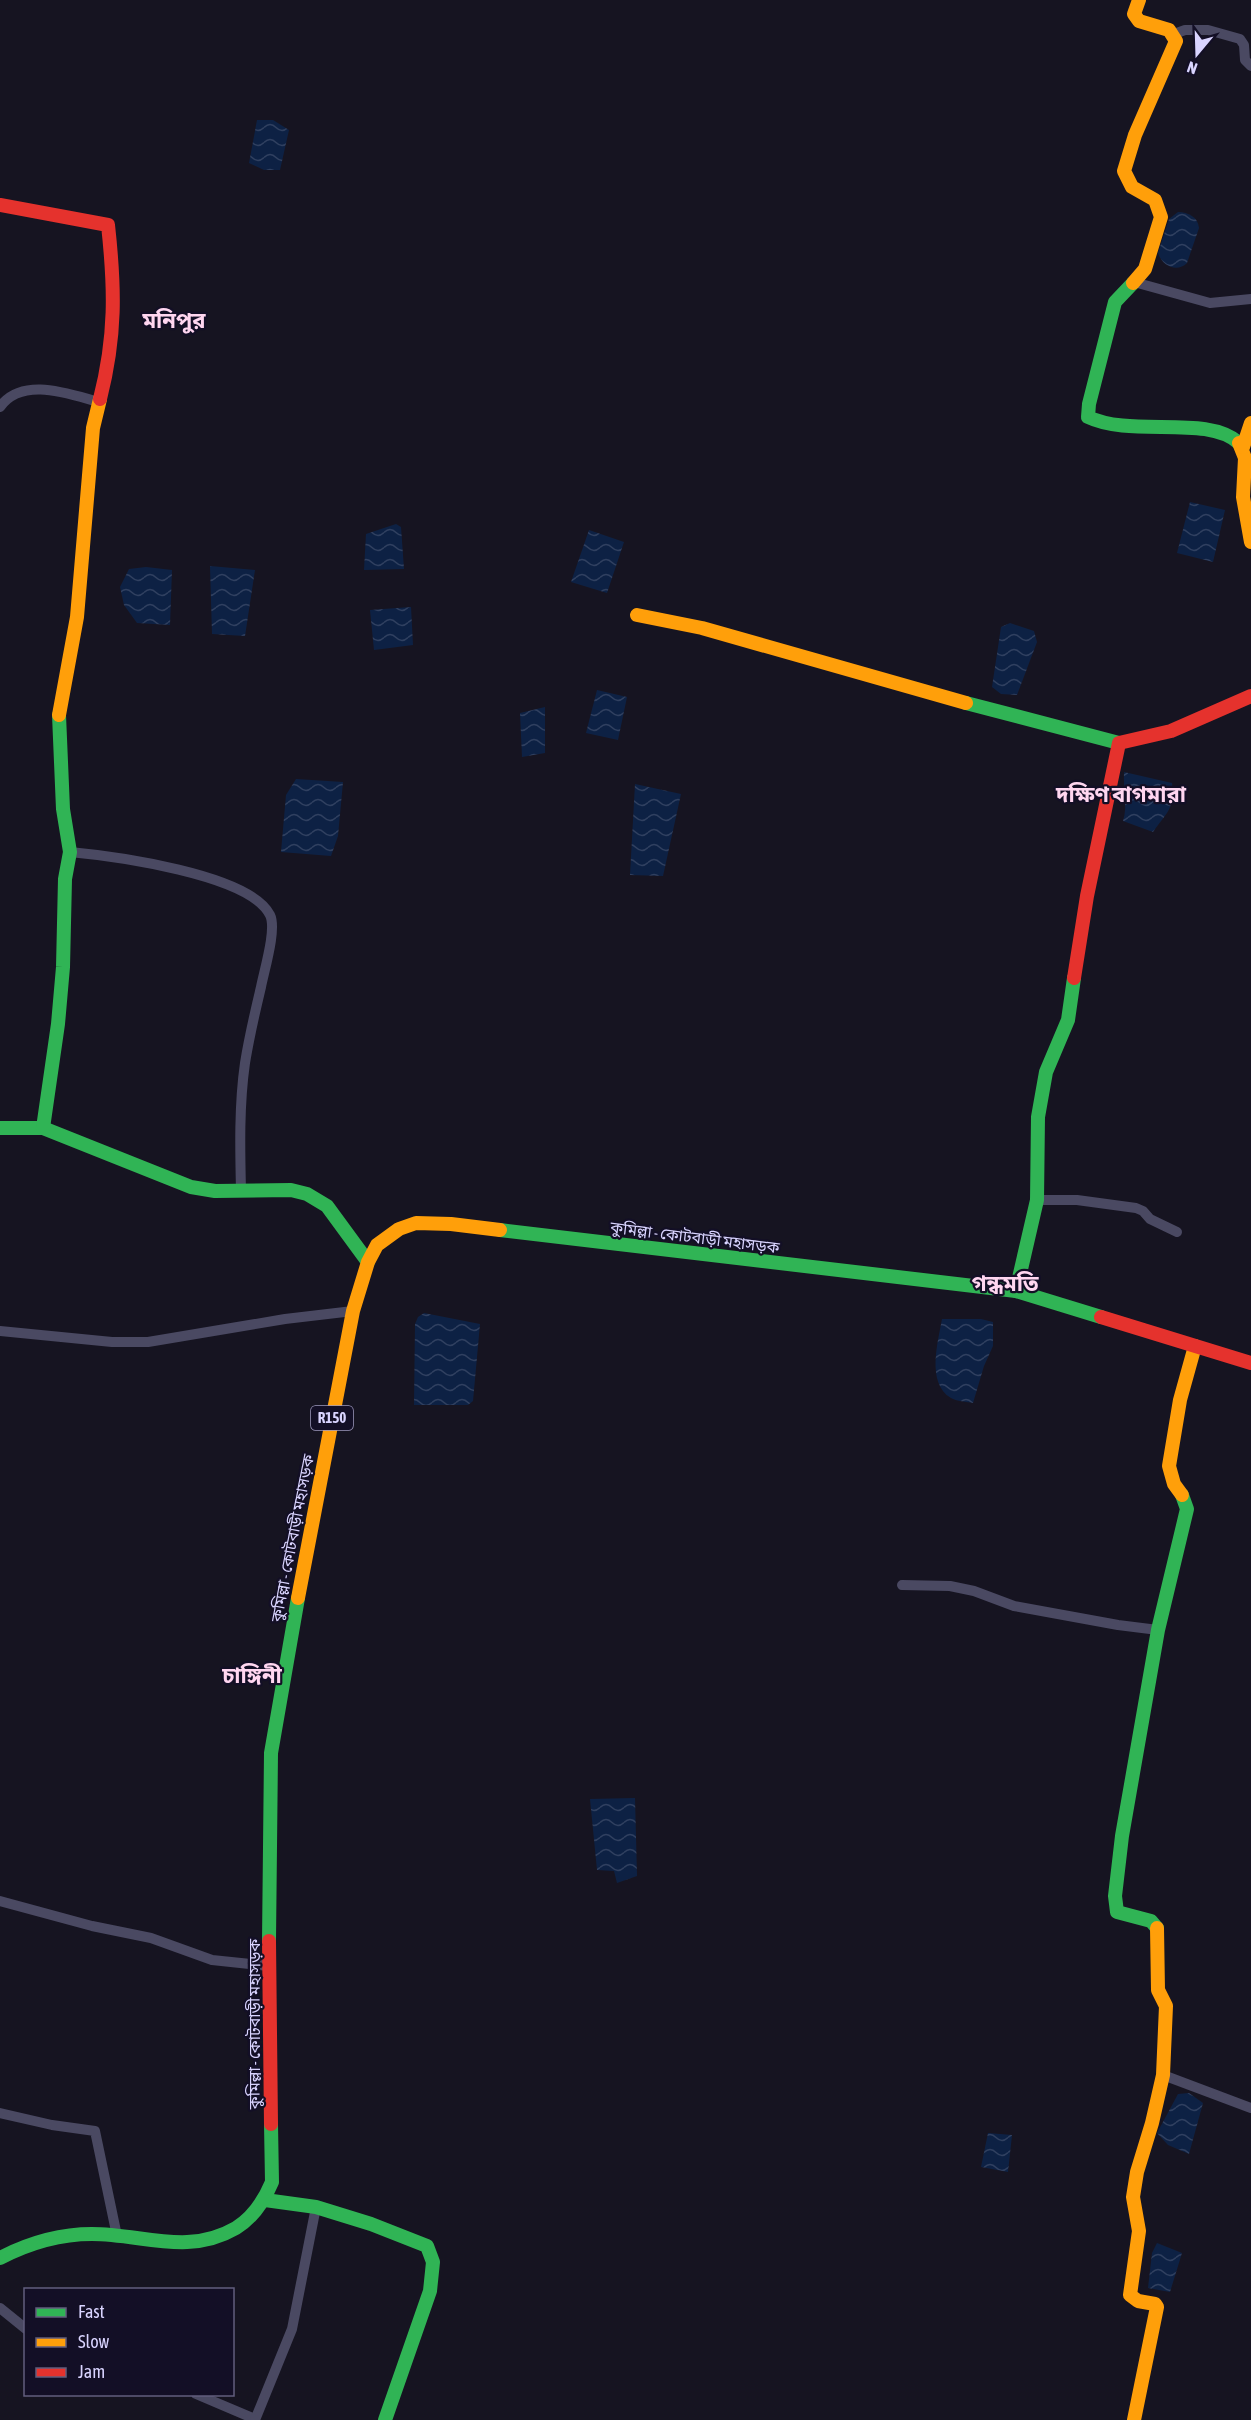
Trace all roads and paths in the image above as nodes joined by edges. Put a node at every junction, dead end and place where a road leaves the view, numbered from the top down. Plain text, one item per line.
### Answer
1 (1139, 0) edge
2 (1174, 34) junction
3 (1251, 66) edge
4 (0, 205) edge
5 (1134, 282) junction
6 (1251, 299) edge
7 (99, 402) junction
8 (0, 407) edge
9 (1251, 423) edge
10 (1243, 447) junction
11 (1251, 542) edge
12 (637, 615) dead end
13 (1251, 696) edge
14 (1119, 742) junction
15 (70, 852) junction
16 (0, 1128) edge
17 (43, 1128) junction
18 (241, 1191) junction
19 (1037, 1200) junction
20 (1177, 1232) dead end
21 (368, 1262) junction
22 (1016, 1291) junction
23 (353, 1311) junction
24 (0, 1331) edge
25 (1195, 1346) junction
26 (1251, 1364) edge
27 (902, 1585) dead end
28 (1158, 1630) junction
29 (0, 1901) edge
30 (269, 1966) junction
31 (1163, 2075) junction
32 (1251, 2108) edge
33 (0, 2114) edge
34 (265, 2200) junction
35 (316, 2207) junction
36 (117, 2236) junction
37 (0, 2258) edge
38 (0, 2308) edge
39 (24, 2327) edge
40 (201, 2396) edge
41 (255, 2419) edge
42 (385, 2420) edge
43 (1134, 2420) edge

1 - 2 main road
2 - 3 street
2 - 5 main road
4 - 7 main road
5 - 6 street
5 - 10 main road
7 - 8 street
7 - 15 main road
9 - 10 main road
10 - 11 main road
12 - 14 main road
13 - 14 main road
14 - 19 main road
15 - 17 main road
15 - 18 street
16 - 17 main road
17 - 18 main road
18 - 21 main road
19 - 20 street
19 - 22 main road
21 - 22 main road, কুমিল্লা - কোটবাড়ী মহাসড়ক / R150
21 - 23 main road, কুমিল্লা - কোটবাড়ী মহাসড়ক / R150
22 - 25 main road, কুমিল্লা - কোটবাড়ী মহাসড়ক / R150
23 - 24 street
23 - 30 main road, কুমিল্লা - কোটবাড়ী মহাসড়ক / R150
25 - 26 main road, কুমিল্লা - কোটবাড়ী মহাসড়ক / R150
25 - 28 main road
27 - 28 street
28 - 31 main road
29 - 30 street
30 - 34 main road, কুমিল্লা - কোটবাড়ী মহাসড়ক / R150
31 - 32 street
31 - 43 main road
33 - 36 street
34 - 35 main road
34 - 36 main road, কুমিল্লা - কোটবাড়ী মহাসড়ক / R150
35 - 41 street
35 - 42 main road
36 - 37 main road, কুমিল্লা - কোটবাড়ী মহাসড়ক / R150
38 - 39 street
40 - 41 street

